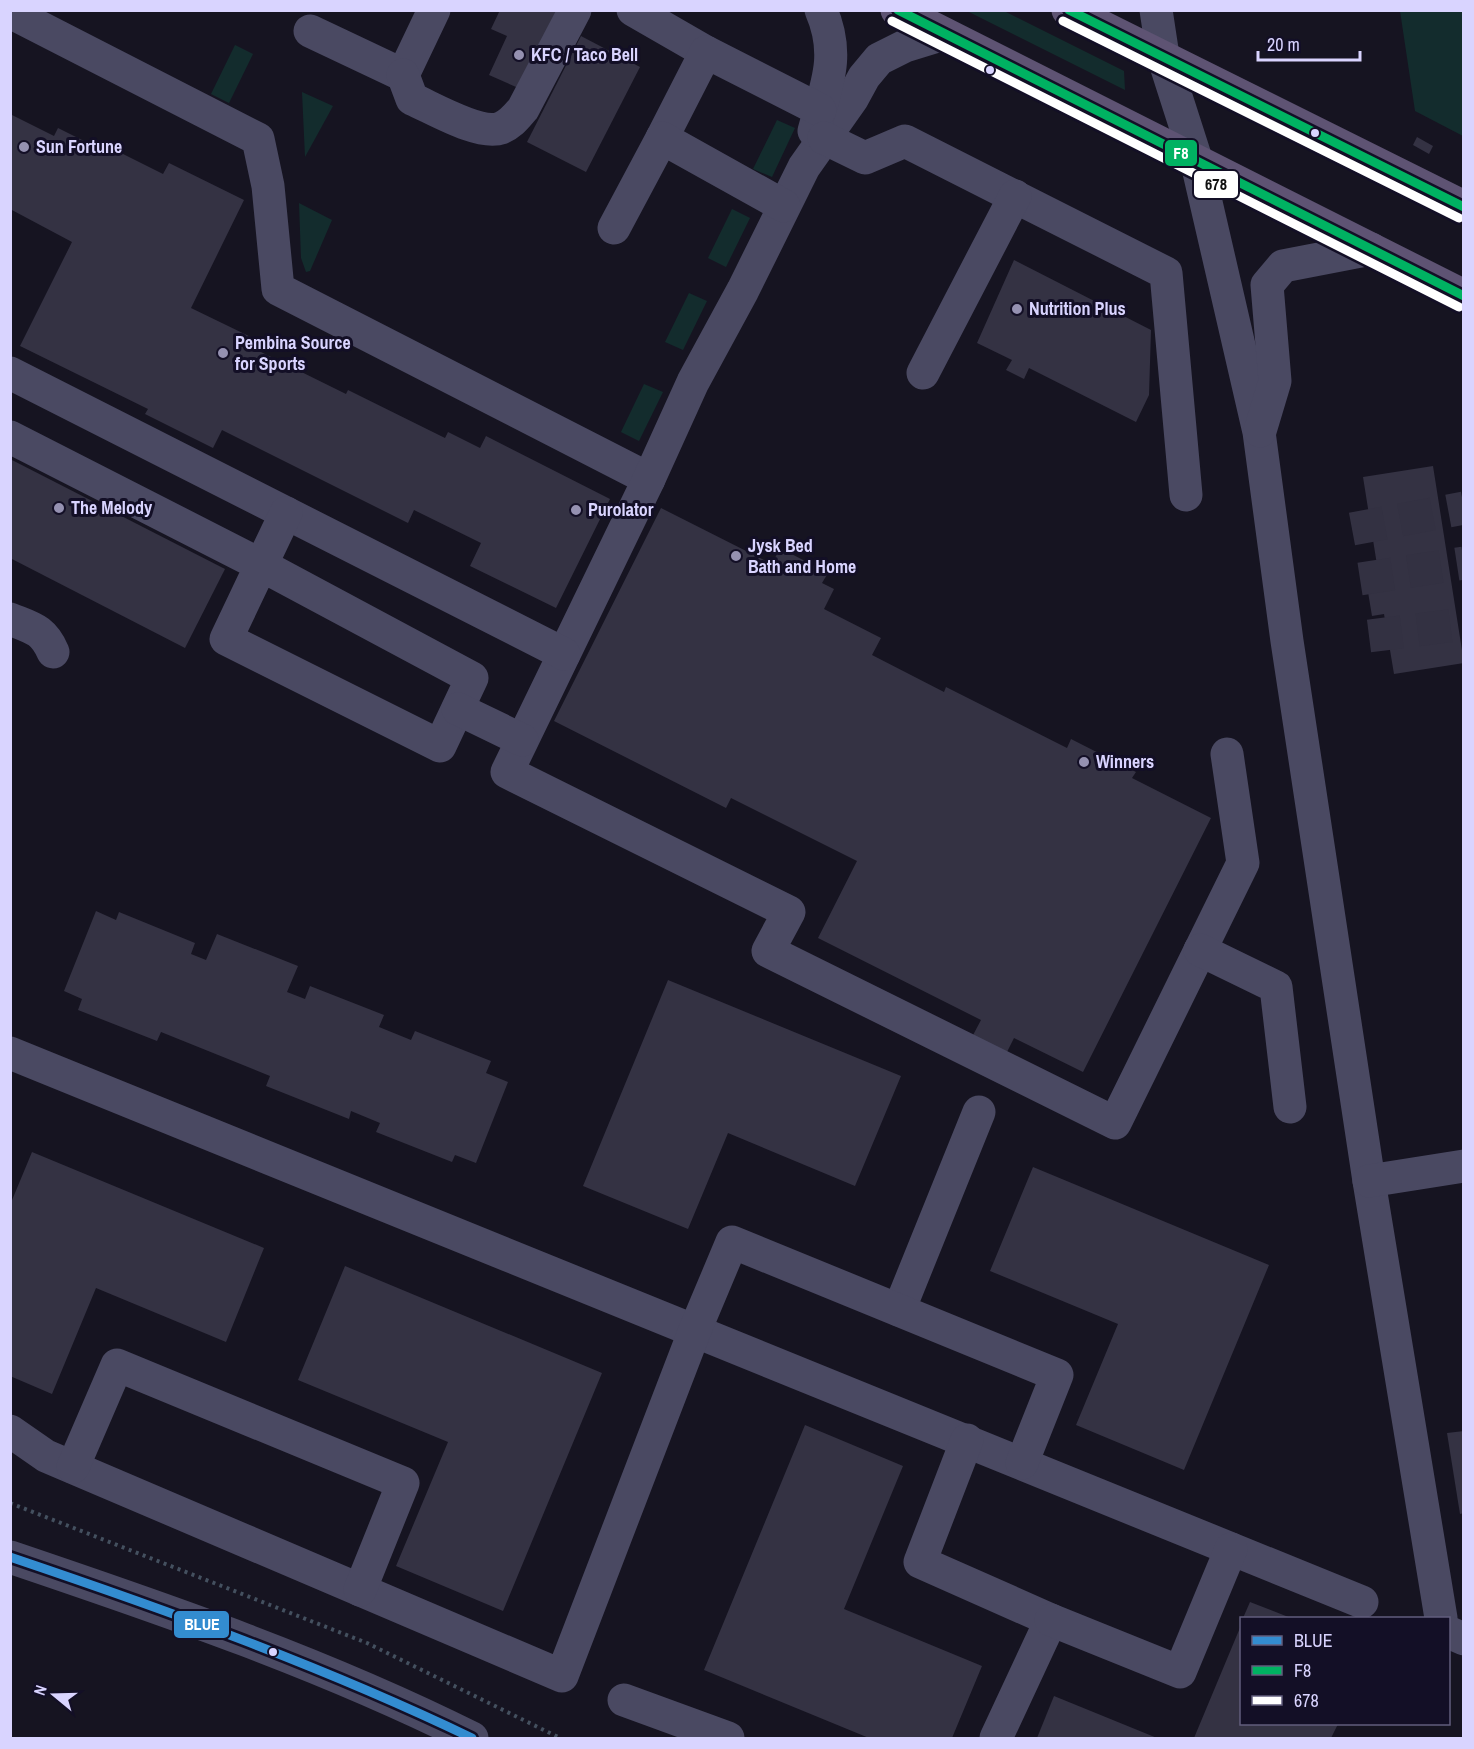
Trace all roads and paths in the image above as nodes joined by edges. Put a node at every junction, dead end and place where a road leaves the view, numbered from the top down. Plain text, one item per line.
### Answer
1 (434, 10) edge
2 (575, 10) edge
3 (633, 10) edge
4 (820, 10) edge
5 (897, 10) edge
6 (1068, 10) edge
7 (1156, 10) edge
8 (10, 12) edge
9 (310, 31) dead end
10 (944, 34) junction
11 (706, 52) junction
12 (1163, 56) junction
13 (403, 75) junction
14 (822, 124) junction
15 (662, 138) junction
16 (1196, 159) junction
17 (1015, 196) junction
18 (784, 206) junction
19 (1464, 207) edge
20 (614, 228) dead end
21 (1371, 249) junction
22 (1464, 296) edge
23 (10, 373) edge
24 (923, 373) dead end
25 (1259, 432) junction
26 (10, 437) edge
27 (649, 479) junction
28 (1186, 495) dead end
29 (286, 513) junction
30 (261, 565) junction
31 (10, 619) edge
32 (53, 652) dead end
33 (564, 654) junction
34 (458, 709) junction
35 (522, 740) junction
36 (1227, 754) dead end
37 (1200, 950) junction
38 (10, 1053) edge
39 (1290, 1107) dead end
40 (979, 1112) dead end
41 (1464, 1166) edge
42 (1369, 1181) junction
43 (899, 1310) junction
44 (695, 1330) junction
45 (10, 1431) edge
46 (967, 1440) junction
47 (1022, 1463) junction
48 (73, 1467) junction
49 (10, 1503) edge
50 (1231, 1549) junction
51 (10, 1557) edge
52 (360, 1590) junction
53 (1362, 1602) dead end
54 (1441, 1617) edge
55 (1051, 1620) junction
56 (1450, 1632) edge
57 (1464, 1639) edge
58 (624, 1700) dead end
59 (472, 1738) edge
60 (560, 1738) edge
61 (728, 1738) edge
62 (996, 1738) edge

1 - 13 street
2 - 13 street
3 - 11 street
4 - 14 street
5 - 10 main road
6 - 12 main road
7 - 12 street
8 - 27 street
9 - 13 street
10 - 14 street
10 - 16 main road
11 - 14 street
11 - 15 street
12 - 16 street
12 - 19 main road
14 - 17 street
14 - 18 street
15 - 18 street
15 - 20 street
16 - 21 main road
16 - 25 street
17 - 24 street
17 - 28 street
18 - 27 street
21 - 22 main road
21 - 25 street
23 - 29 street
25 - 42 street
26 - 30 street
27 - 33 street
29 - 30 street
29 - 33 street
30 - 34 street
30 - 34 street
31 - 32 street
33 - 35 street
34 - 35 street
35 - 37 street
36 - 37 street
37 - 39 street
38 - 44 street
40 - 43 street
41 - 42 street
42 - 54 street
43 - 44 street
43 - 47 street
44 - 46 street
44 - 52 street
45 - 48 street
46 - 47 street
46 - 55 street
47 - 50 street
48 - 52 street
48 - 52 street
49 - 60 path
50 - 53 street
50 - 55 street
51 - 59 street
55 - 62 street
56 - 57 street
58 - 61 street

